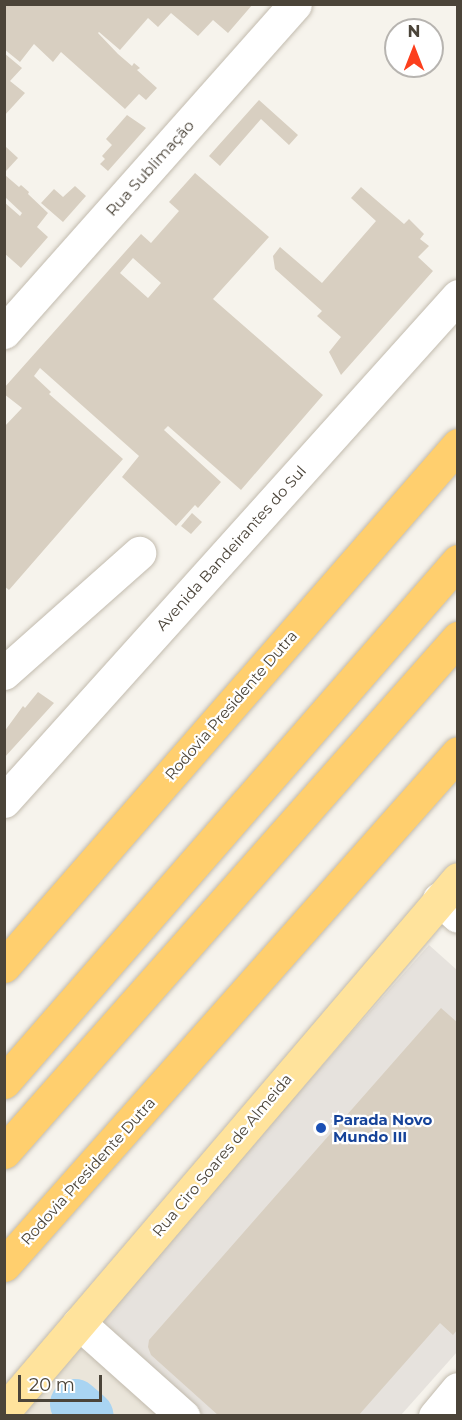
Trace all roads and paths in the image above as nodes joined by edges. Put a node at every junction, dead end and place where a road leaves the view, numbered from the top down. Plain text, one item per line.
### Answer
1 (295, 4) edge
2 (458, 296) edge
3 (4, 332) edge
4 (458, 445) edge
5 (140, 553) dead end
6 (458, 561) edge
7 (458, 638) edge
8 (4, 674) edge
9 (458, 753) edge
10 (4, 801) edge
11 (451, 898) edge
12 (4, 966) edge
13 (4, 1082) edge
14 (4, 1152) edge
15 (4, 1265) edge
16 (79, 1323) junction
17 (458, 1389) edge
18 (8, 1412) edge
19 (183, 1416) edge
20 (435, 1416) edge

1 - 3 street, Rua Sublimação
2 - 10 street, Avenida Bandeirantes do Sul
4 - 12 highway, Rodovia Presidente Dutra
5 - 8 street
6 - 13 highway
7 - 14 highway
9 - 15 highway, Rodovia Presidente Dutra
11 - 16 main road, Rua Ciro Soares de Almeida
16 - 18 main road, Rua Ciro Soares de Almeida
16 - 19 street
17 - 20 street

